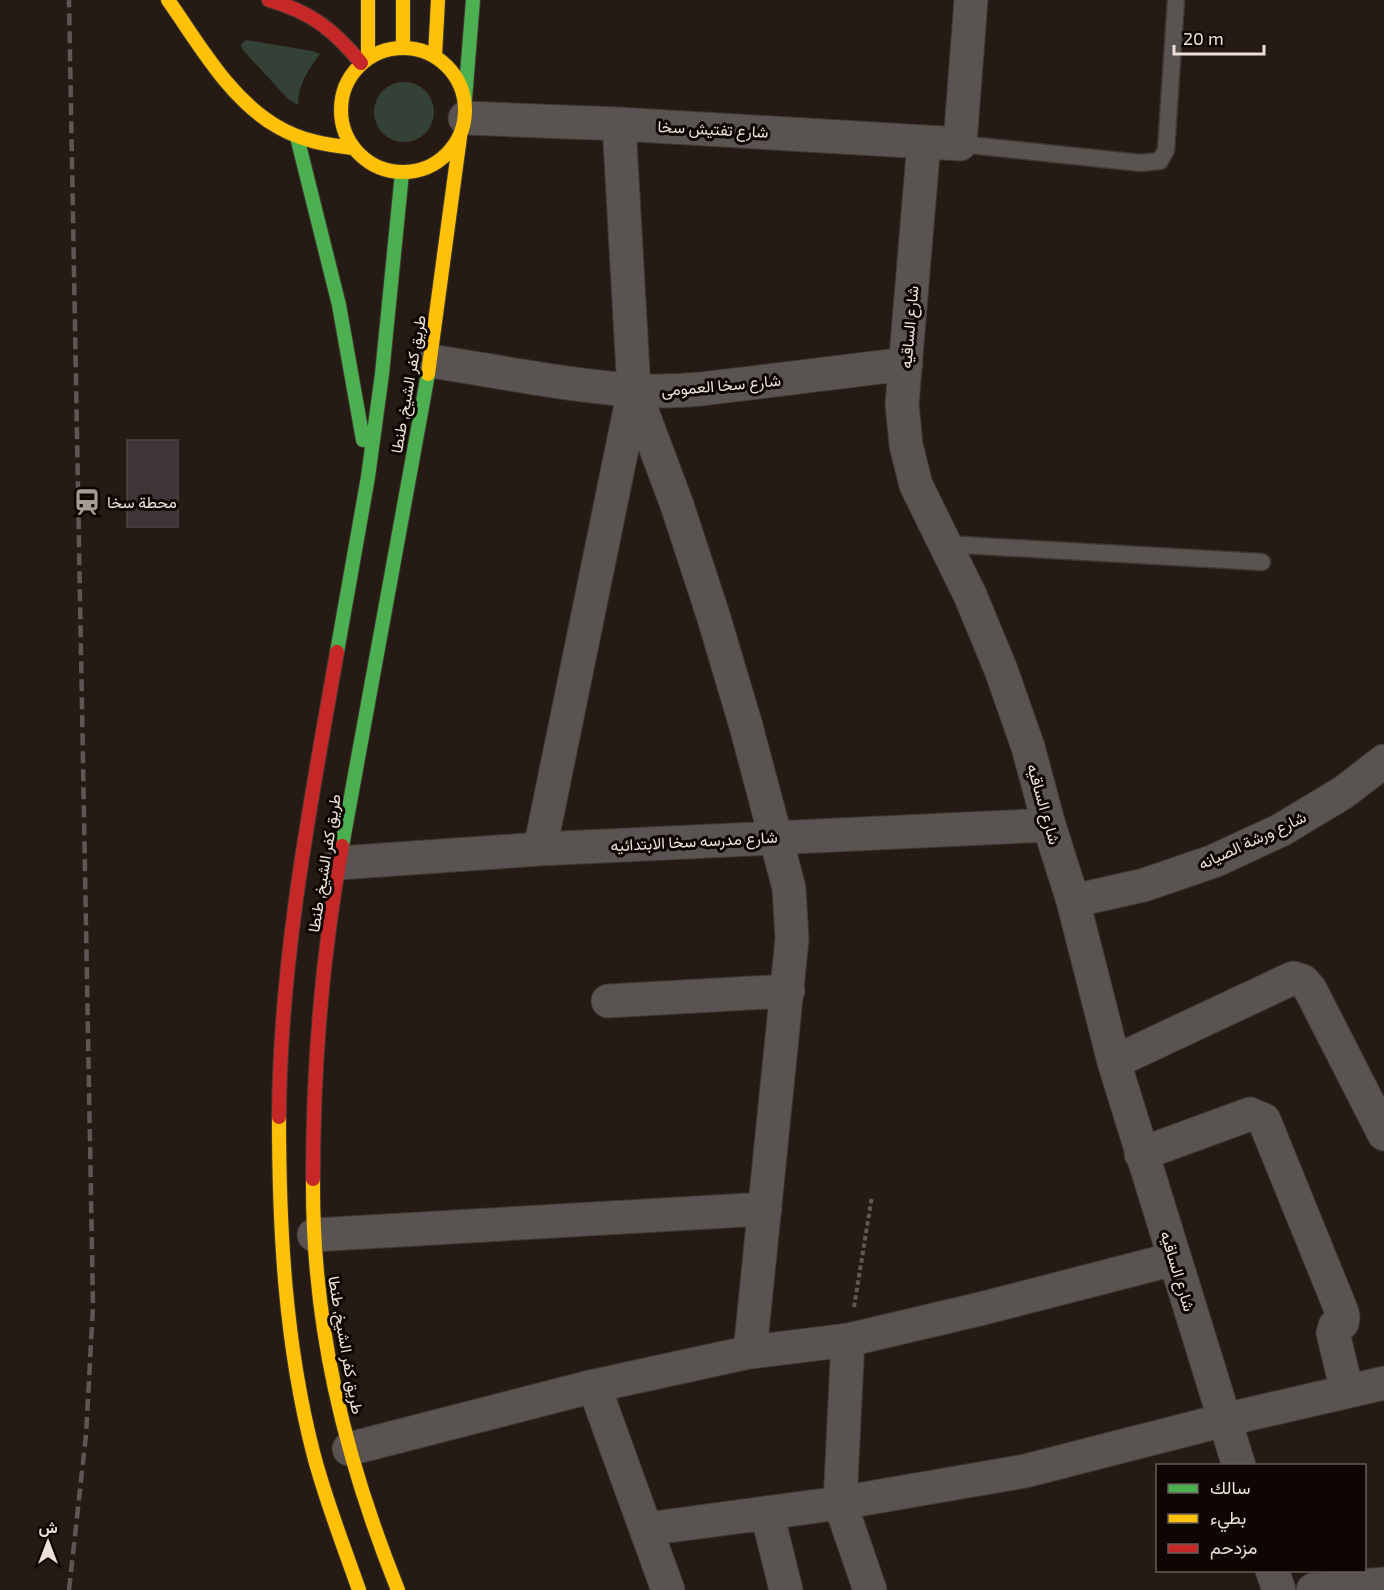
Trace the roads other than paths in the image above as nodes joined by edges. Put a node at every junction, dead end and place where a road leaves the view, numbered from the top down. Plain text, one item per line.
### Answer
1 (168, 0) edge
2 (269, 0) edge
3 (368, 0) edge
4 (404, 0) edge
5 (438, 0) edge
6 (473, 0) edge
7 (971, 0) edge
8 (1176, 0) edge
9 (403, 47) junction
10 (435, 56) junction
11 (365, 60) junction
12 (464, 118) junction
13 (619, 124) junction
14 (297, 137) junction
15 (924, 142) junction
16 (960, 144) junction
17 (352, 148) junction
18 (402, 173) junction
19 (430, 361) junction
20 (906, 364) junction
21 (634, 390) junction
22 (369, 477) junction
23 (945, 543) junction
24 (1262, 561) dead end
25 (1384, 760) edge
26 (1049, 825) junction
27 (777, 837) junction
28 (540, 849) junction
29 (339, 863) junction
30 (1073, 901) junction
31 (788, 991) junction
32 (608, 1001) dead end
33 (1114, 1062) junction
34 (1382, 1124) edge
35 (1142, 1154) junction
36 (765, 1209) junction
37 (314, 1235) junction
38 (1174, 1259) junction
39 (848, 1340) junction
40 (750, 1352) junction
41 (1384, 1383) edge
42 (594, 1386) junction
43 (1347, 1391) junction
44 (1224, 1420) junction
45 (349, 1449) junction
46 (1238, 1464) edge
47 (840, 1503) junction
48 (767, 1513) junction
49 (647, 1529) junction
50 (1273, 1572) edge
51 (1384, 1584) edge
52 (359, 1590) edge
53 (398, 1590) edge
54 (668, 1590) edge
55 (786, 1590) edge
56 (870, 1590) edge
57 (1279, 1590) edge
58 (1313, 1590) edge

1 - 14 main road
2 - 11 main road
3 - 11 main road
4 - 9 main road
5 - 10 main road
6 - 12 main road, طريق كفر الشيخ, طنطا
7 - 16 street
8 - 16 lane
9 - 10 main road
9 - 11 main road
10 - 12 main road
11 - 17 main road
12 - 13 street, شارع تفتيش سخا
12 - 18 main road
12 - 19 main road, طريق كفر الشيخ, طنطا
13 - 15 street, شارع تفتيش سخا
13 - 21 street
14 - 17 main road
14 - 22 main road
15 - 16 street, شارع تفتيش سخا
15 - 20 street, شارع الساقيه
17 - 18 main road
18 - 22 main road, طريق كفر الشيخ, طنطا
19 - 21 street, شارع سخا العمومى
19 - 29 main road, طريق كفر الشيخ, طنطا
20 - 21 street, شارع سخا العمومى
20 - 23 street, شارع الساقيه
21 - 27 street
21 - 28 street
22 - 52 main road, طريق كفر الشيخ, طنطا
23 - 24 lane
23 - 26 street, شارع الساقيه
25 - 30 street, شارع ورشة الصيانه
26 - 27 street, شارع مدرسه سخا الابتدائيه
26 - 30 street, شارع الساقيه
27 - 28 street, شارع مدرسه سخا الابتدائيه
27 - 31 street
28 - 29 street, شارع مدرسه سخا الابتدائيه
29 - 37 main road, طريق كفر الشيخ, طنطا
30 - 33 street, شارع الساقيه
31 - 32 street
31 - 36 street
33 - 34 street
33 - 35 street, شارع الساقيه
35 - 38 street, شارع الساقيه
35 - 43 street
36 - 37 street
36 - 40 street
37 - 45 main road, طريق كفر الشيخ, طنطا
38 - 39 street
38 - 44 street, شارع الساقيه
39 - 40 street
39 - 47 street
40 - 42 street
41 - 43 street
42 - 45 street
42 - 49 street
43 - 44 street
44 - 46 street, شارع الساقيه
44 - 47 street
45 - 53 main road, طريق كفر الشيخ, طنطا
47 - 48 street
47 - 56 street
48 - 49 street
48 - 55 street
49 - 54 street
50 - 57 street
51 - 58 street

